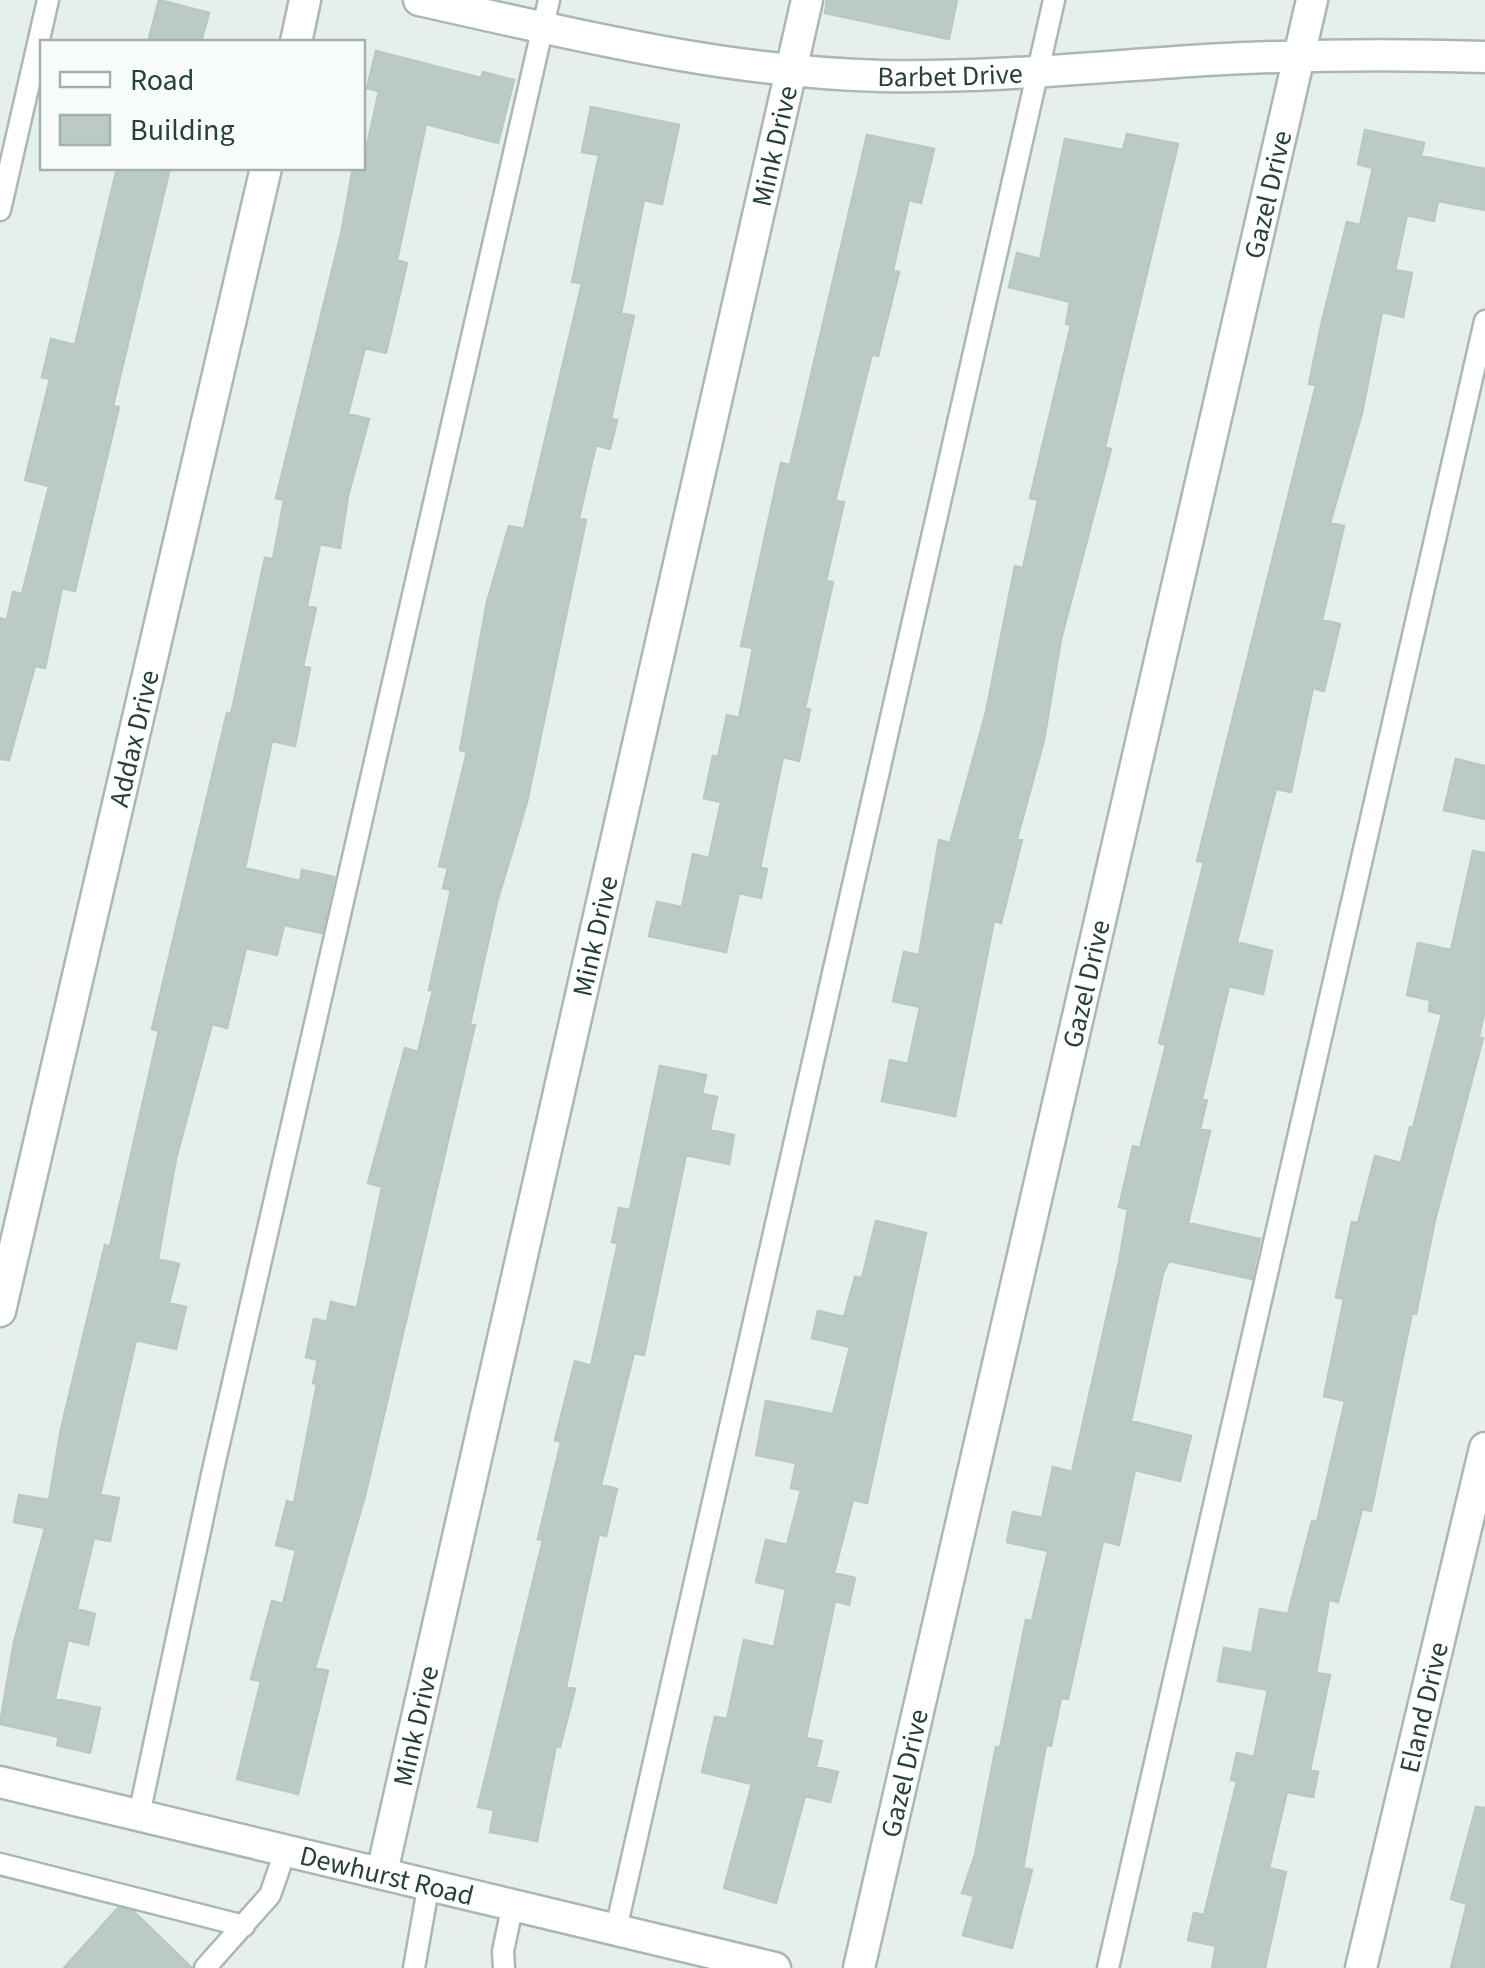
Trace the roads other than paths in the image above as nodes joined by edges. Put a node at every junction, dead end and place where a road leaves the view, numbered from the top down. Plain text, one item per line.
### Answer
1 (48, 0) edge
2 (306, 0) edge
3 (420, 0) edge
4 (807, 0) edge
5 (1054, 0) edge
6 (1312, 0) edge
7 (546, 14) edge
8 (296, 40) edge
9 (1299, 57) junction
10 (1485, 57) edge
11 (791, 71) junction
12 (1036, 72) junction
13 (266, 170) edge
14 (0, 210) edge
15 (1485, 322) edge
16 (0, 1312) edge
17 (1485, 1448) edge
18 (0, 1782) edge
19 (140, 1815) junction
20 (286, 1849) junction
21 (0, 1864) edge
22 (382, 1872) junction
23 (429, 1883) junction
24 (513, 1904) junction
25 (244, 1926) junction
26 (616, 1929) junction
27 (204, 1968) edge
28 (414, 1968) edge
29 (504, 1968) edge
30 (775, 1968) edge
31 (859, 1968) edge
32 (1108, 1968) edge
33 (1361, 1968) edge

1 - 14 lane
2 - 8 street
3 - 7 street, Barbet Drive
4 - 11 street, Mink Drive
5 - 12 lane
6 - 9 street, Gazel Drive
7 - 11 street, Barbet Drive
7 - 19 lane
9 - 10 street, Barbet Drive
9 - 12 street, Barbet Drive
9 - 31 street, Gazel Drive
11 - 12 street, Barbet Drive
11 - 22 street, Mink Drive
12 - 26 lane
13 - 16 street, Addax Drive
15 - 32 lane
17 - 33 street, Eland Drive
18 - 19 street, Dewhurst Road
19 - 20 street, Dewhurst Road
20 - 22 street, Dewhurst Road
20 - 25 lane
21 - 25 lane
22 - 23 street, Dewhurst Road
23 - 24 street, Dewhurst Road
23 - 28 lane
24 - 26 street, Dewhurst Road
24 - 29 lane
25 - 27 lane
26 - 30 street, Dewhurst Road

